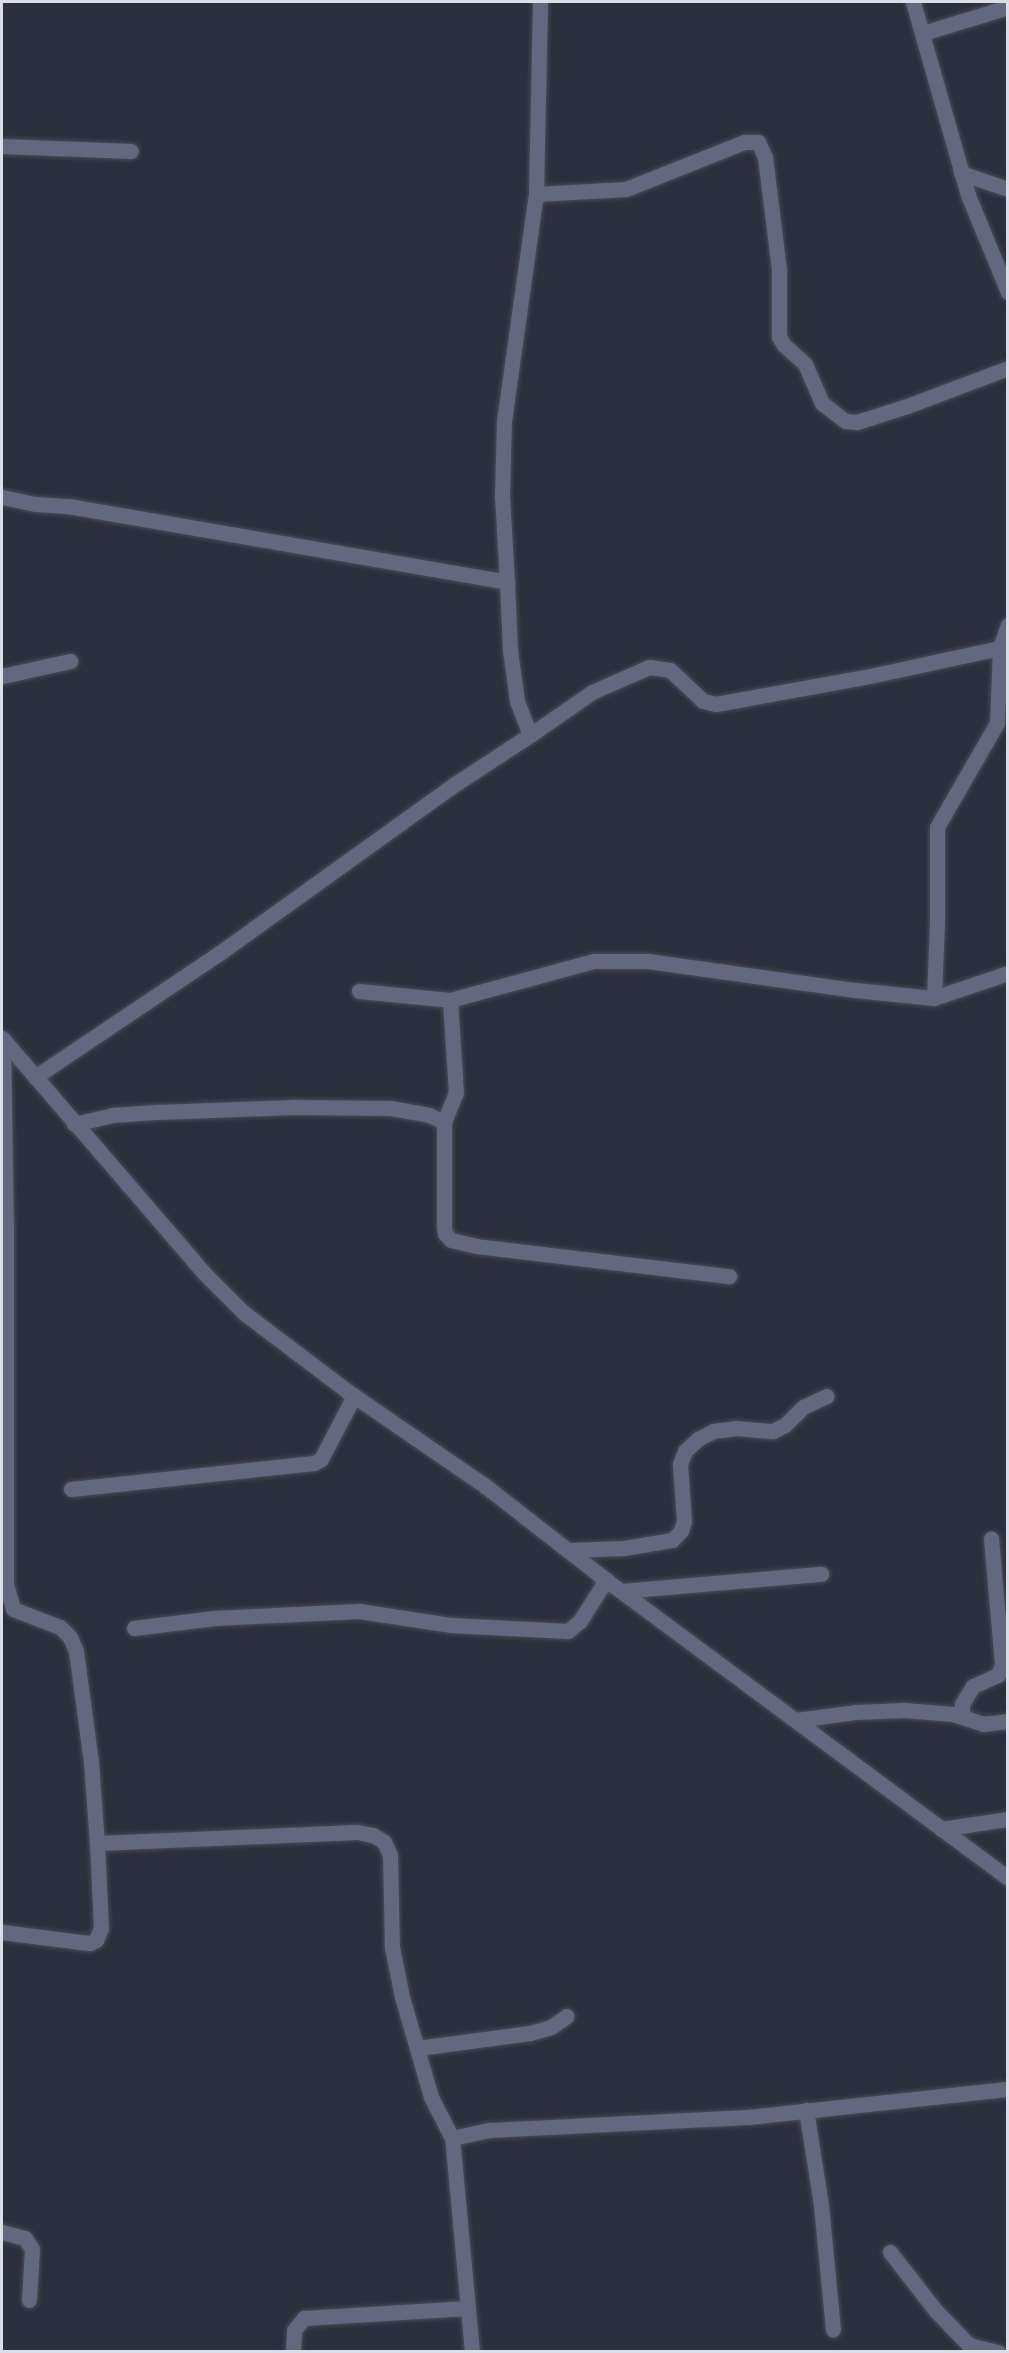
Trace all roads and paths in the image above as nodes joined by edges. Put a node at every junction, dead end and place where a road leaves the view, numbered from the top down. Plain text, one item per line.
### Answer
1 (540, 2) edge
2 (913, 2) edge
3 (1008, 7) edge
4 (923, 33) junction
5 (2, 146) edge
6 (131, 151) dead end
7 (961, 173) junction
8 (1008, 189) edge
9 (536, 194) junction
10 (1008, 291) edge
11 (1008, 368) edge
12 (2, 497) edge
13 (507, 582) junction
14 (1008, 625) edge
15 (1000, 648) junction
16 (70, 661) dead end
17 (2, 676) edge
18 (530, 735) junction
19 (1008, 973) edge
20 (359, 991) dead end
21 (934, 998) junction
22 (450, 1000) junction
23 (2, 1039) edge
24 (35, 1077) junction
25 (444, 1122) junction
26 (75, 1124) junction
27 (3, 1177) edge
28 (729, 1276) dead end
29 (3, 1292) edge
30 (354, 1396) junction
31 (827, 1396) dead end
32 (71, 1489) dead end
33 (3, 1505) edge
34 (991, 1538) dead end
35 (569, 1550) junction
36 (821, 1574) dead end
37 (606, 1580) junction
38 (621, 1591) junction
39 (134, 1628) dead end
40 (962, 1716) junction
41 (796, 1720) junction
42 (1008, 1721) edge
43 (1008, 1819) edge
44 (941, 1829) junction
45 (97, 1843) junction
46 (1008, 1878) edge
47 (2, 1932) edge
48 (567, 2016) dead end
49 (418, 2048) junction
50 (1008, 2089) edge
51 (806, 2110) junction
52 (452, 2138) junction
53 (2, 2232) edge
54 (890, 2252) dead end
55 (29, 2300) dead end
56 (468, 2308) junction
57 (833, 2329) dead end
58 (293, 2352) edge
59 (472, 2352) edge
60 (998, 2352) edge

1 - 9 street
2 - 4 street
3 - 4 street
4 - 7 street
5 - 6 street
7 - 8 street
7 - 10 street
9 - 11 street
9 - 13 street
12 - 13 street
13 - 18 street
14 - 15 street
15 - 18 street
15 - 21 street
16 - 17 street
18 - 24 street
19 - 21 street
20 - 22 street
21 - 22 street
22 - 25 street
23 - 24 street
23 - 27 street
24 - 26 street
25 - 26 street
25 - 28 street
26 - 30 street
27 - 29 street
29 - 33 street
30 - 32 street
30 - 35 street
31 - 35 street
33 - 45 street
34 - 40 street
35 - 37 street
36 - 38 street
37 - 38 street
37 - 39 street
38 - 41 street
40 - 41 street
40 - 42 street
41 - 44 street
43 - 44 street
44 - 46 street
45 - 47 street
45 - 49 street
48 - 49 street
49 - 52 street
50 - 51 street
51 - 52 street
51 - 57 street
52 - 56 street
53 - 55 street
54 - 60 street
56 - 58 street
56 - 59 street

